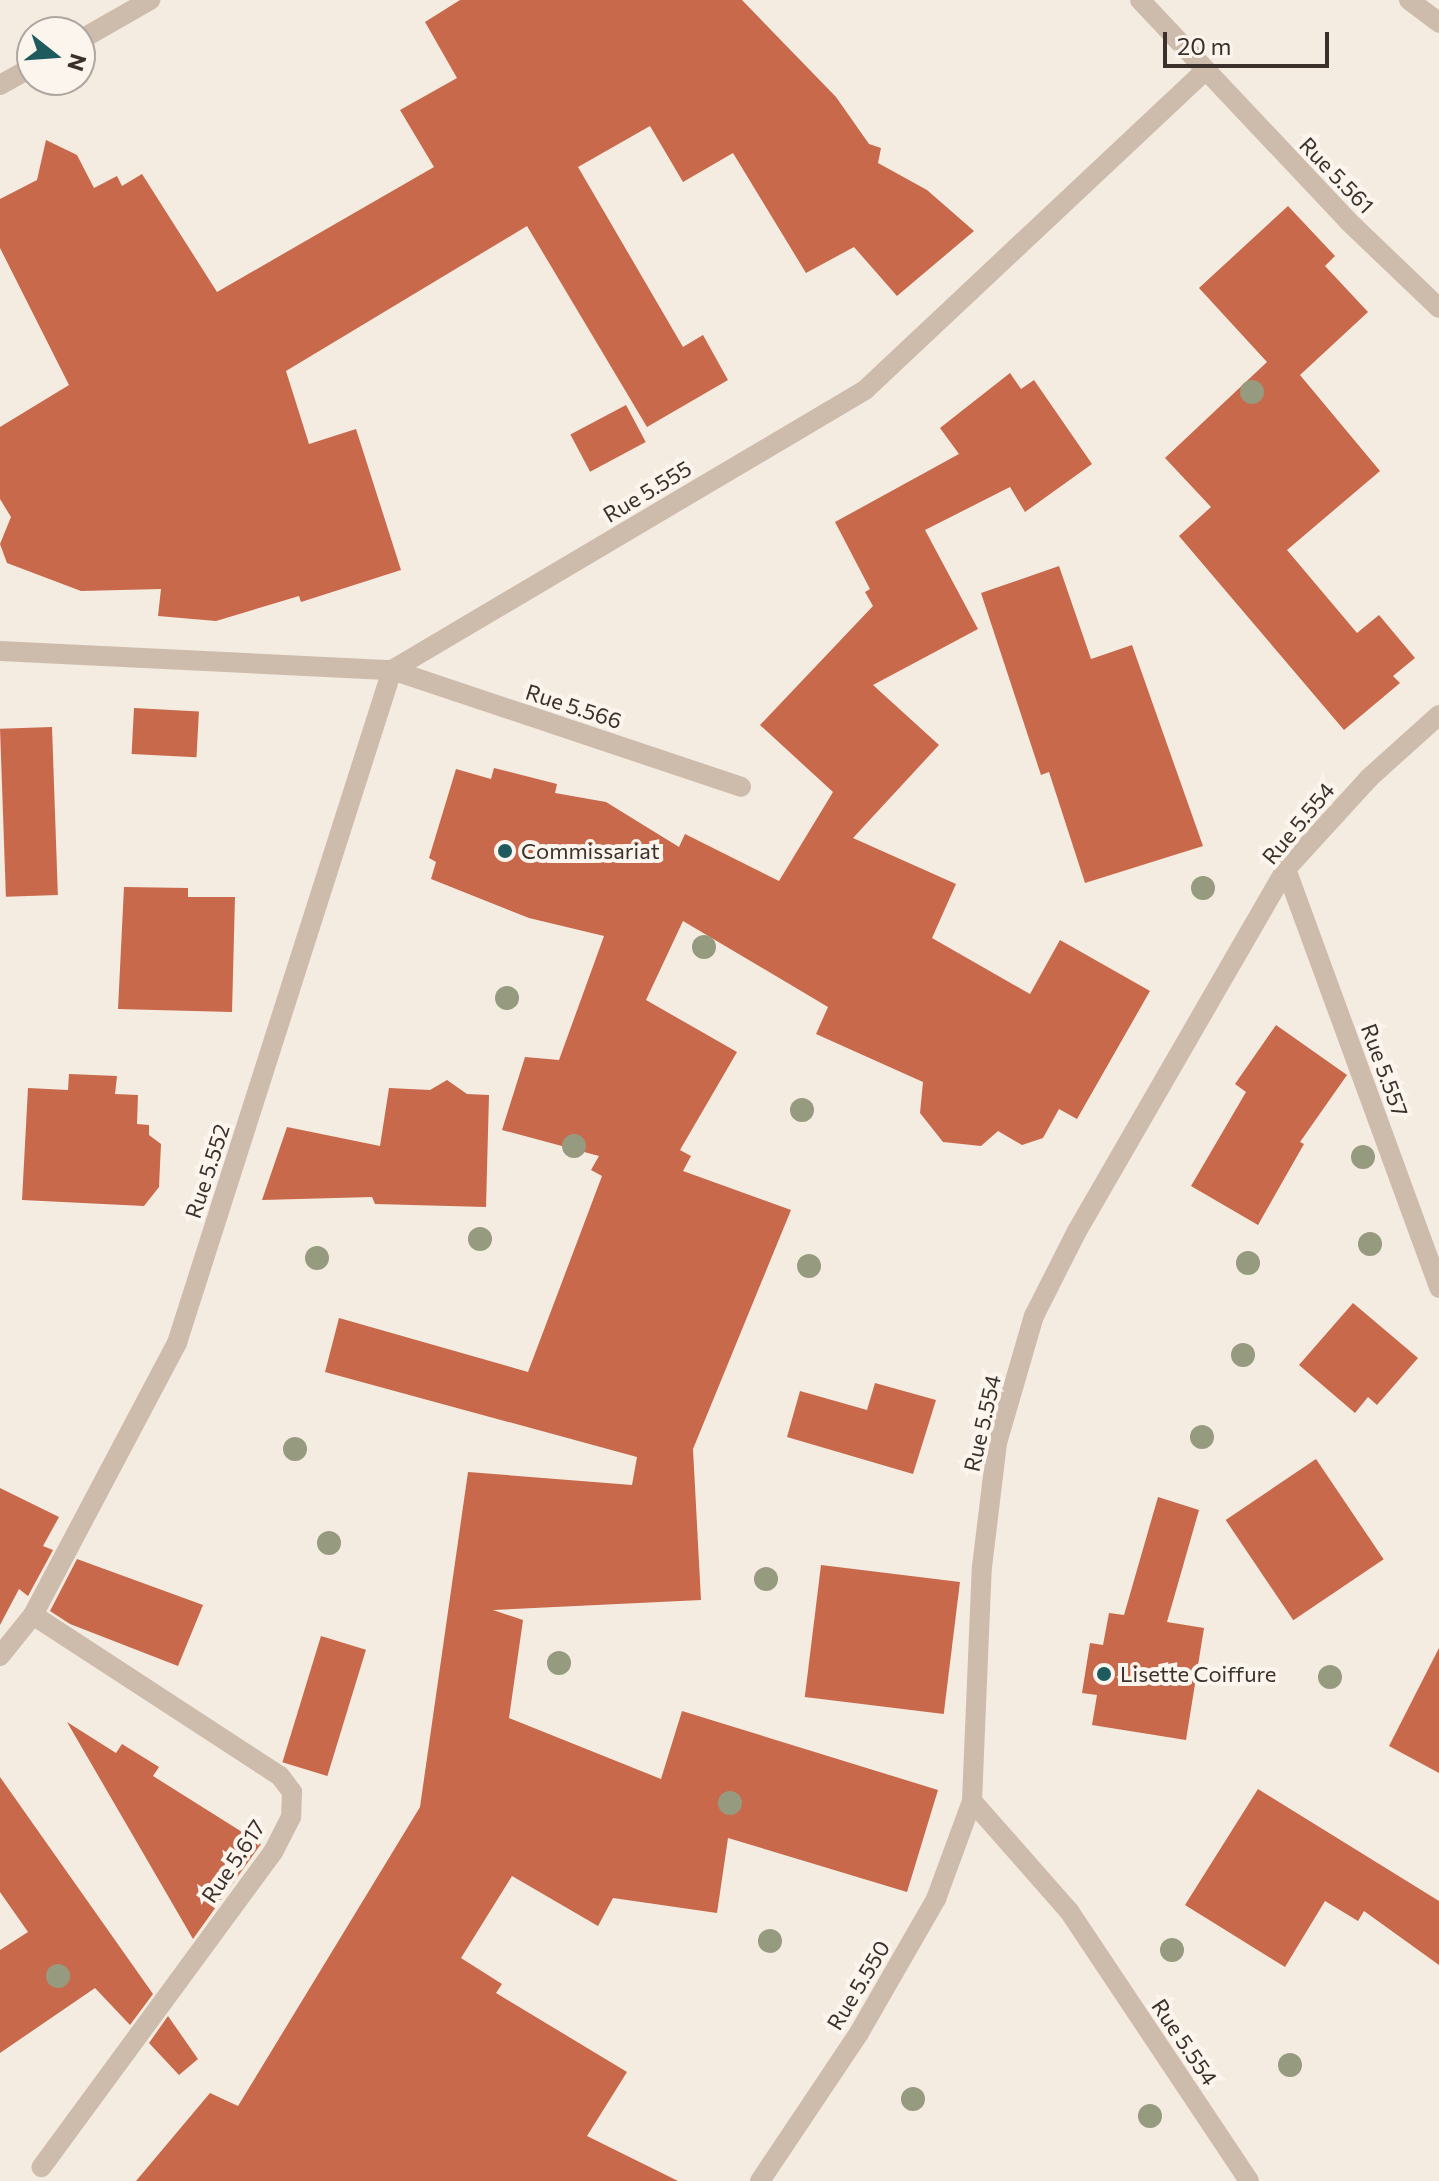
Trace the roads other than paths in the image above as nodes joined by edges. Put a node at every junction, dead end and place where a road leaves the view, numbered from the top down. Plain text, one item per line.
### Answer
1 (150, 0) edge
2 (1140, 0) edge
3 (1409, 0) edge
4 (1439, 23) edge
5 (96, 31) edge
6 (1204, 72) junction
7 (1439, 308) edge
8 (0, 651) edge
9 (392, 670) junction
10 (1439, 715) edge
11 (741, 787) dead end
12 (1286, 869) junction
13 (1439, 1288) edge
14 (33, 1615) junction
15 (0, 1656) edge
16 (972, 1801) junction
17 (42, 2167) dead end
18 (1242, 2178) edge
19 (760, 2181) edge

1 - 5 street
2 - 6 street
3 - 4 street
6 - 7 street, Rue 5.561
6 - 9 street, Rue 5.555
8 - 9 street
9 - 11 street, Rue 5.566
9 - 14 street, Rue 5.552
10 - 12 street, Rue 5.554
12 - 13 street, Rue 5.557
12 - 16 street, Rue 5.554
14 - 15 street, Rue 5.552
14 - 17 street, Rue 5.617
16 - 18 street, Rue 5.554
16 - 19 street, Rue 5.550

